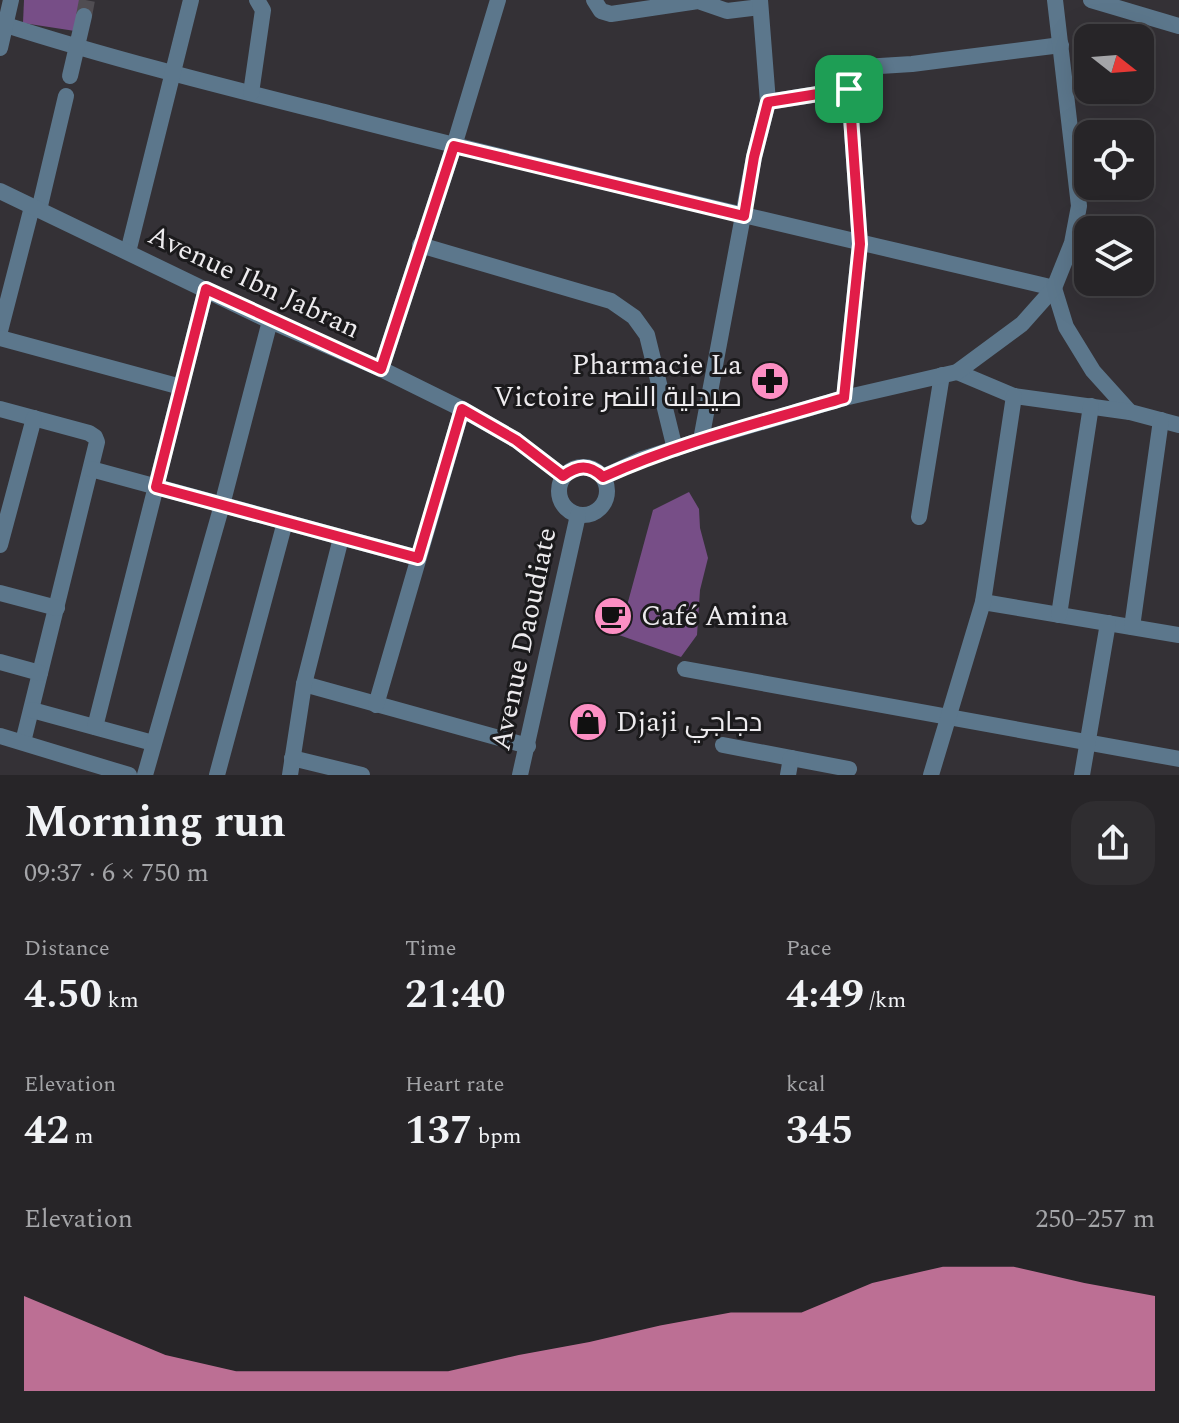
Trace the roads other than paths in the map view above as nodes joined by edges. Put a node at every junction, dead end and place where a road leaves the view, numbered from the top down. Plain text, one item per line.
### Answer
1 (11, 0) edge
2 (191, 0) edge
3 (257, 0) edge
4 (498, 0) edge
5 (594, 0) edge
6 (1055, 0) edge
7 (1091, 0) edge
8 (760, 4) edge
9 (84, 16) tunnel mouth
10 (3, 24) edge
11 (1179, 26) edge
12 (1061, 45) junction
13 (77, 46) junction
14 (0, 48) edge
15 (173, 72) junction
16 (70, 76) dead end
17 (849, 89) junction
18 (251, 93) junction
19 (66, 96) dead end
20 (768, 102) junction
21 (454, 146) junction
22 (0, 191) edge
23 (36, 209) junction
24 (744, 216) junction
25 (860, 244) junction
26 (420, 245) junction
27 (128, 252) junction
28 (1054, 288) junction
29 (206, 289) junction
30 (270, 321) junction
31 (0, 331) edge
32 (0, 338) edge
33 (381, 369) junction
34 (950, 374) junction
35 (181, 387) junction
36 (1014, 396) junction
37 (844, 398) junction
38 (1091, 406) junction
39 (0, 409) edge
40 (462, 409) junction
41 (1130, 412) junction
42 (34, 418) junction
43 (1161, 420) junction
44 (1179, 425) edge
45 (701, 440) junction
46 (675, 449) junction
47 (91, 469) junction
48 (563, 476) junction
49 (603, 477) junction
50 (156, 487) junction
51 (222, 505) junction
52 (578, 515) junction
53 (919, 517) dead end
54 (285, 522) junction
55 (341, 538) junction
56 (0, 545) edge
57 (418, 558) junction
58 (0, 593) edge
59 (983, 602) junction
60 (57, 608) junction
61 (1059, 615) junction
62 (1108, 623) junction
63 (1132, 627) junction
64 (1179, 635) edge
65 (0, 662) edge
66 (685, 669) dead end
67 (40, 673) junction
68 (304, 684) junction
69 (376, 705) junction
70 (32, 710) junction
71 (949, 716) junction
72 (95, 727) junction
73 (0, 736) edge
74 (23, 742) junction
75 (153, 743) junction
76 (1087, 743) junction
77 (723, 745) dead end
78 (528, 746) junction
79 (791, 758) junction
80 (1179, 759) edge
81 (291, 766) edge
82 (849, 769) dead end
83 (129, 775) edge
84 (145, 775) edge
85 (217, 775) edge
86 (362, 775) edge
87 (520, 775) edge
88 (788, 775) edge
89 (931, 775) edge
90 (1082, 775) edge

1 - 10 street
2 - 15 street
3 - 18 street
4 - 21 street
5 - 8 street
6 - 12 street
7 - 11 street
8 - 20 street
9 - 13 street
10 - 13 street
10 - 14 street
12 - 17 street
12 - 28 street
13 - 15 street
13 - 16 street
15 - 18 street
15 - 27 street
17 - 20 street
17 - 25 street
18 - 21 street
19 - 23 street
20 - 24 street
21 - 24 street
21 - 26 street
22 - 23 street, Avenue Ibn Jabran
23 - 27 street, Avenue Ibn Jabran
23 - 31 street
24 - 25 street
24 - 45 street
25 - 28 street
25 - 37 street
26 - 33 street
26 - 46 street
27 - 29 street, Avenue Ibn Jabran
28 - 34 street
28 - 41 street
29 - 30 street, Avenue Ibn Jabran
29 - 35 street
30 - 33 street, Avenue Ibn Jabran
30 - 51 street
32 - 35 street
33 - 40 street, Avenue Ibn Jabran
34 - 36 street
34 - 37 street
34 - 53 street
35 - 50 street
36 - 38 street
36 - 59 street
37 - 45 street
38 - 41 street
38 - 61 street
39 - 42 street
40 - 48 street, Avenue Ibn Jabran
40 - 57 street
41 - 43 street
42 - 47 street
42 - 56 street
43 - 44 street
43 - 63 street
45 - 46 street
46 - 49 street
47 - 50 street
47 - 60 street
48 - 49 street
48 - 52 street
49 - 52 street
50 - 51 street
50 - 72 street
51 - 54 street
51 - 75 street
52 - 78 street, Avenue Daoudiate
54 - 55 street
54 - 85 street
55 - 57 street
55 - 68 street
57 - 69 street
58 - 60 street
59 - 61 street
59 - 71 street
60 - 67 street
61 - 62 street
62 - 63 street
62 - 76 street
63 - 64 street
65 - 67 street
66 - 71 street
67 - 70 street
68 - 69 street
68 - 81 street
69 - 78 street
70 - 72 street
70 - 74 street
71 - 76 street
71 - 89 street
72 - 75 street
73 - 74 street
74 - 83 street
75 - 84 street
76 - 80 street
76 - 90 street
77 - 79 street
78 - 87 street, Avenue Daoudiate
79 - 82 street
79 - 88 street
81 - 86 street

